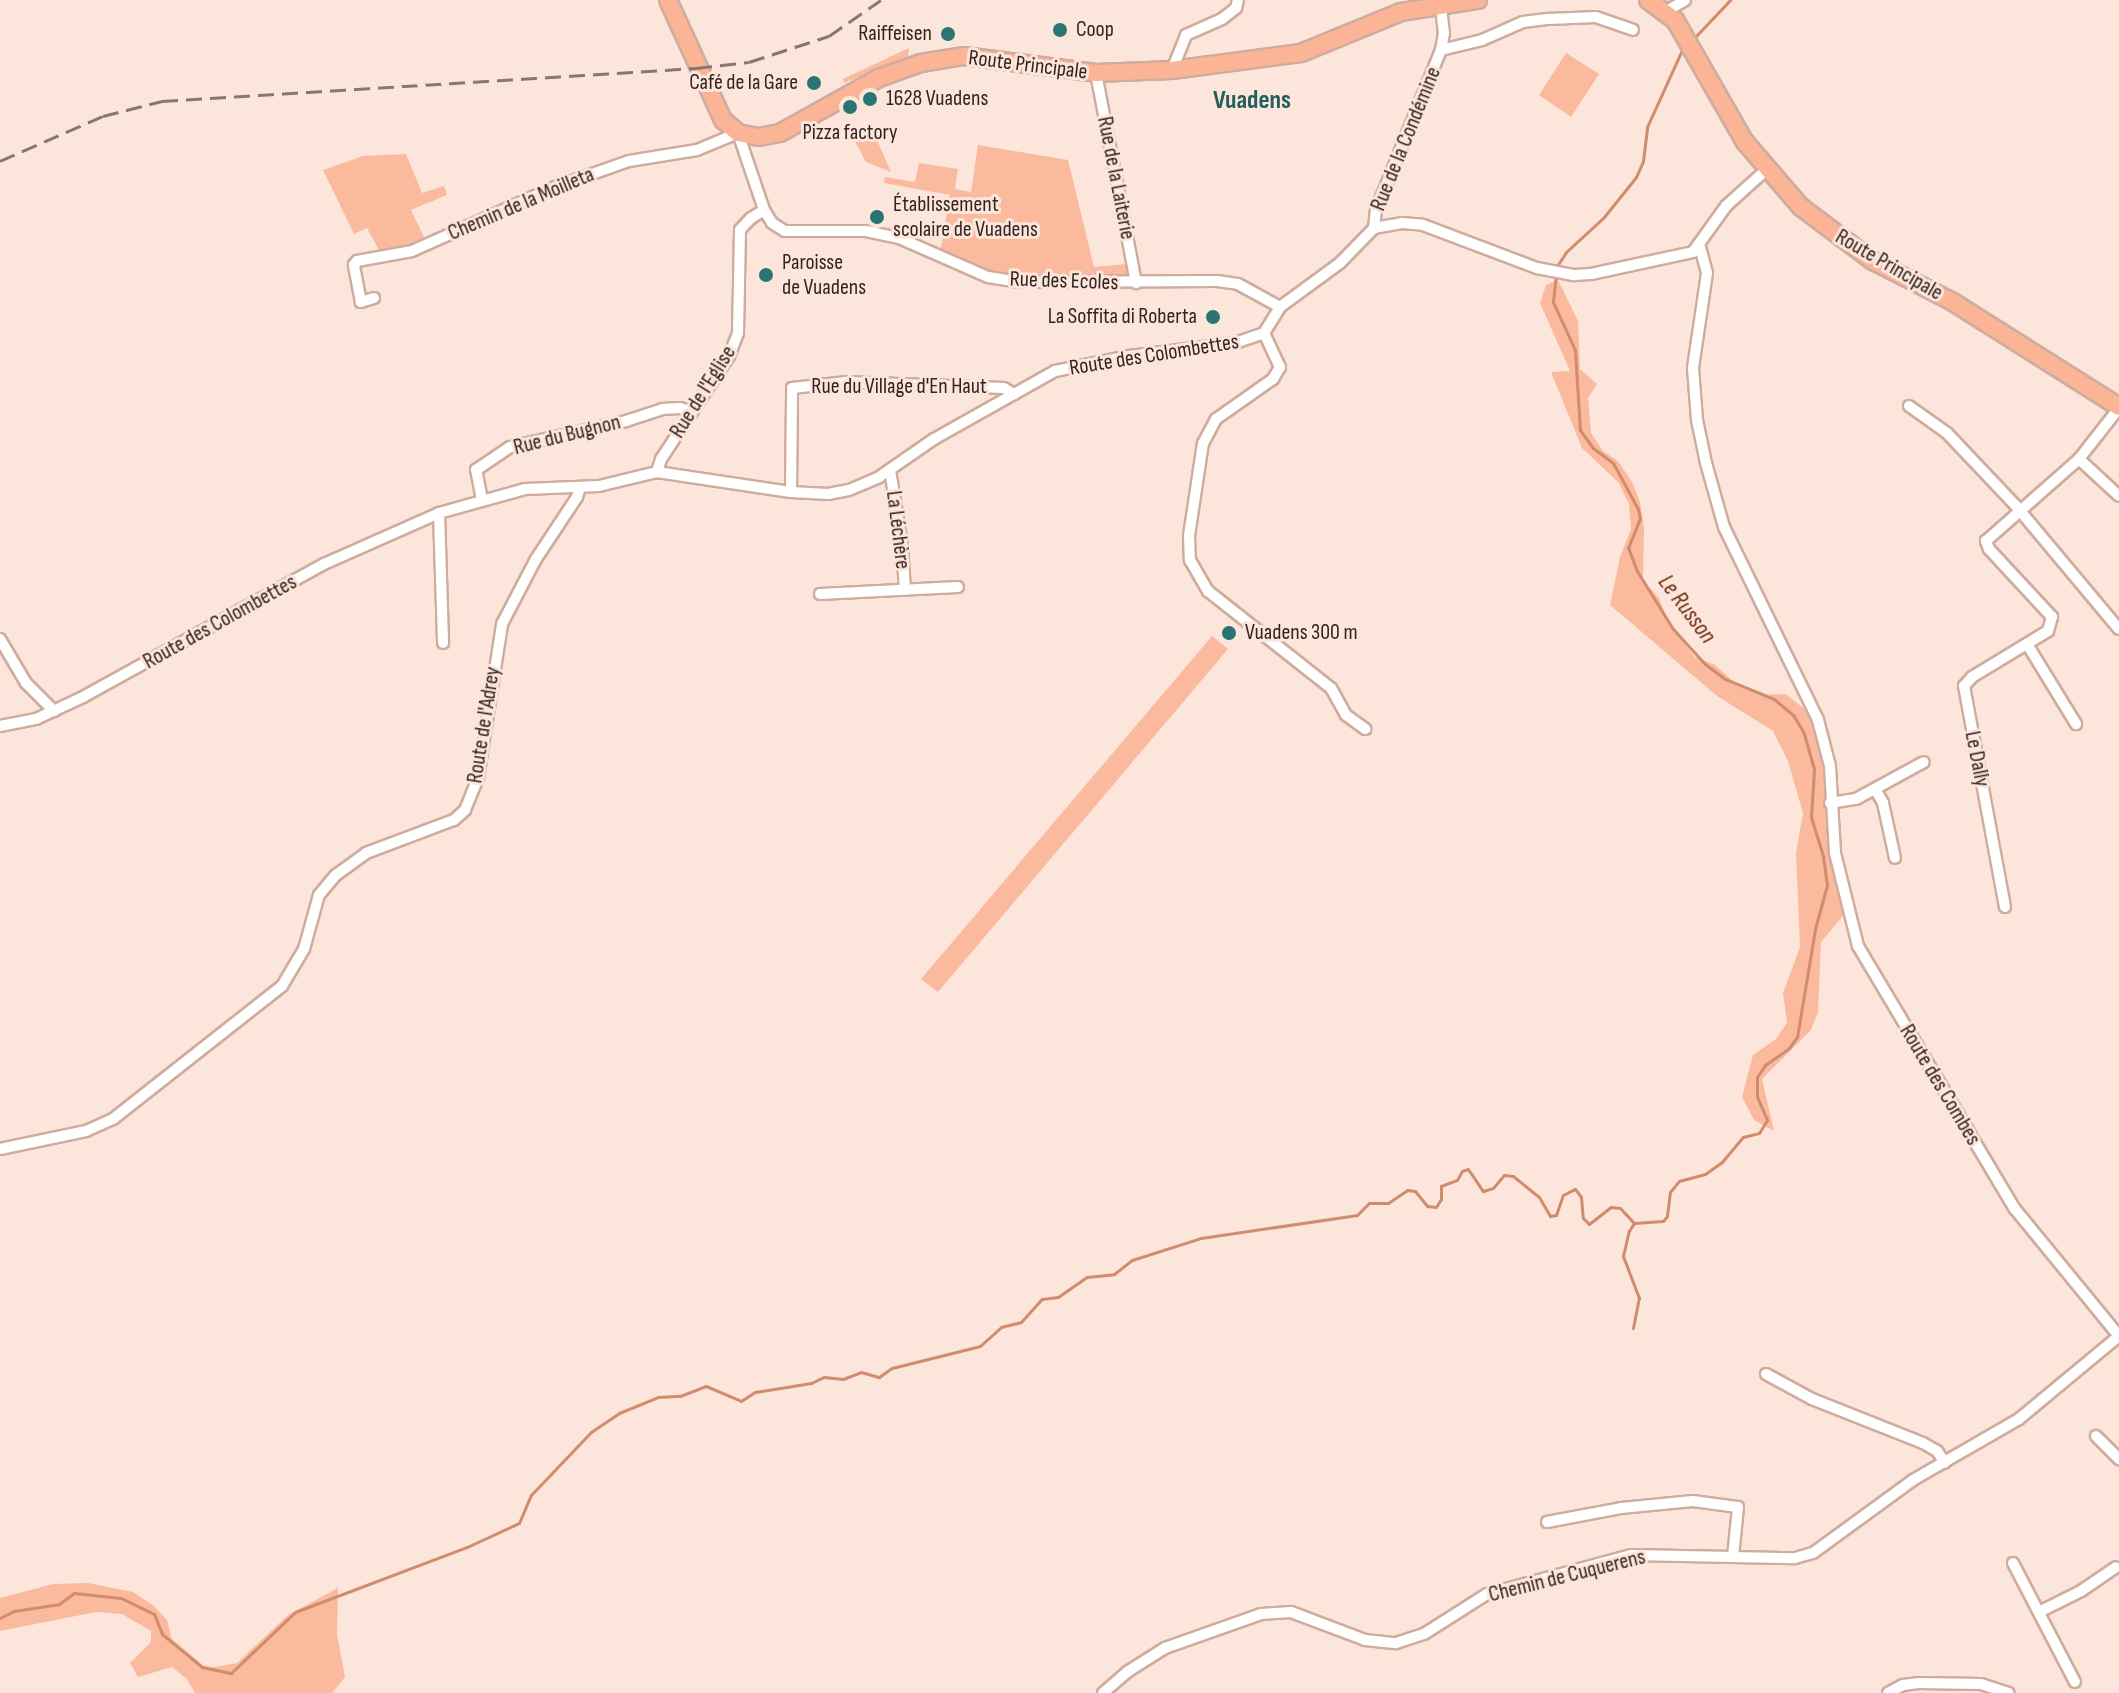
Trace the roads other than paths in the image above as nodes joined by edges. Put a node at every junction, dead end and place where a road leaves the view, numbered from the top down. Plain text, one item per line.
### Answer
1 (668, 0) edge
2 (1238, 0) edge
3 (1478, 0) edge
4 (1648, 0) edge
5 (1685, 0) edge
6 (1440, 2) edge
7 (1667, 11) junction
8 (1633, 30) dead end
9 (1441, 50) junction
10 (1172, 70) junction
11 (1096, 73) junction
12 (738, 133) junction
13 (1766, 170) junction
14 (764, 210) junction
15 (1374, 228) junction
16 (1700, 247) junction
17 (1136, 283) junction
18 (374, 298) dead end
19 (1280, 307) junction
20 (1264, 333) junction
21 (1014, 394) junction
22 (1909, 406) dead end
23 (2119, 407) edge
24 (692, 412) junction
25 (2079, 459) junction
26 (890, 470) junction
27 (657, 472) junction
28 (580, 487) junction
29 (791, 492) junction
30 (2119, 496) edge
31 (482, 500) junction
32 (2019, 510) junction
33 (439, 513) junction
34 (958, 587) dead end
35 (905, 590) junction
36 (820, 594) dead end
37 (2119, 629) edge
38 (0, 639) edge
39 (443, 643) dead end
40 (2027, 644) junction
41 (54, 711) junction
42 (2076, 724) dead end
43 (0, 726) edge
44 (1365, 729) dead end
45 (1924, 762) dead end
46 (1875, 789) junction
47 (1830, 803) junction
48 (1895, 858) dead end
49 (2005, 907) dead end
50 (0, 1149) edge
51 (2118, 1335) edge
52 (1766, 1374) dead end
53 (2096, 1436) dead end
54 (2119, 1459) edge
55 (1945, 1463) junction
56 (1547, 1522) dead end
57 (1733, 1557) junction
58 (2013, 1563) dead end
59 (2118, 1567) edge
60 (2039, 1612) junction
61 (2075, 1682) dead end
62 (1103, 1693) edge
63 (1888, 1693) edge
64 (2009, 1693) edge

1 - 12 main road
2 - 10 street
3 - 6 main road, Route Principale
4 - 7 main road, Route Principale
5 - 7 street
6 - 9 street, Rue de la Condémine
6 - 10 main road, Route Principale
7 - 13 main road, Route Principale
8 - 9 street, Rue de la Condémine
9 - 15 street, Rue de la Condémine
10 - 11 main road, Route Principale
11 - 12 main road, Route Principale
11 - 17 street, Rue de la Laiterie
12 - 14 street
12 - 18 street, Chemin de la Moilleta
13 - 16 street
13 - 23 main road, Route Principale
14 - 17 street, Rue des Ecoles
14 - 24 street, Rue de l'Eglise
15 - 16 street
15 - 19 street, Route des Colombettes
16 - 47 street, Route des Combes
17 - 19 street, Rue des Ecoles
19 - 20 street, Route des Colombettes
20 - 21 street, Route des Colombettes
20 - 44 street
21 - 26 street, Route des Colombettes
21 - 29 street, Rue du Village d'En Haut
22 - 32 street
23 - 25 street, Le Dally
24 - 27 street, Rue de l'Eglise
24 - 31 street, Rue du Bugnon
25 - 30 street
25 - 32 street, Le Dally
26 - 29 street, Route des Colombettes
26 - 35 street, La Léchère
27 - 28 street, Route des Colombettes
27 - 29 street, Route des Colombettes
28 - 31 street, Route des Colombettes
28 - 50 street, Route de l'Adrey
31 - 33 street, Route des Colombettes
32 - 37 street
32 - 40 street, Le Dally
33 - 39 street
33 - 41 street, Route des Colombettes
34 - 35 street, La Léchère
35 - 36 street, La Léchère
38 - 41 street
40 - 42 street
40 - 49 street, Le Dally
41 - 43 street, Route des Colombettes
45 - 46 street
46 - 47 street
46 - 48 street
47 - 51 street, Route des Combes
51 - 55 street, Chemin de Cuquerens
52 - 55 street
53 - 54 street
55 - 57 street, Chemin de Cuquerens
56 - 57 street
57 - 62 street, Chemin de Cuquerens
58 - 60 street
59 - 60 street
60 - 61 street
63 - 64 street

